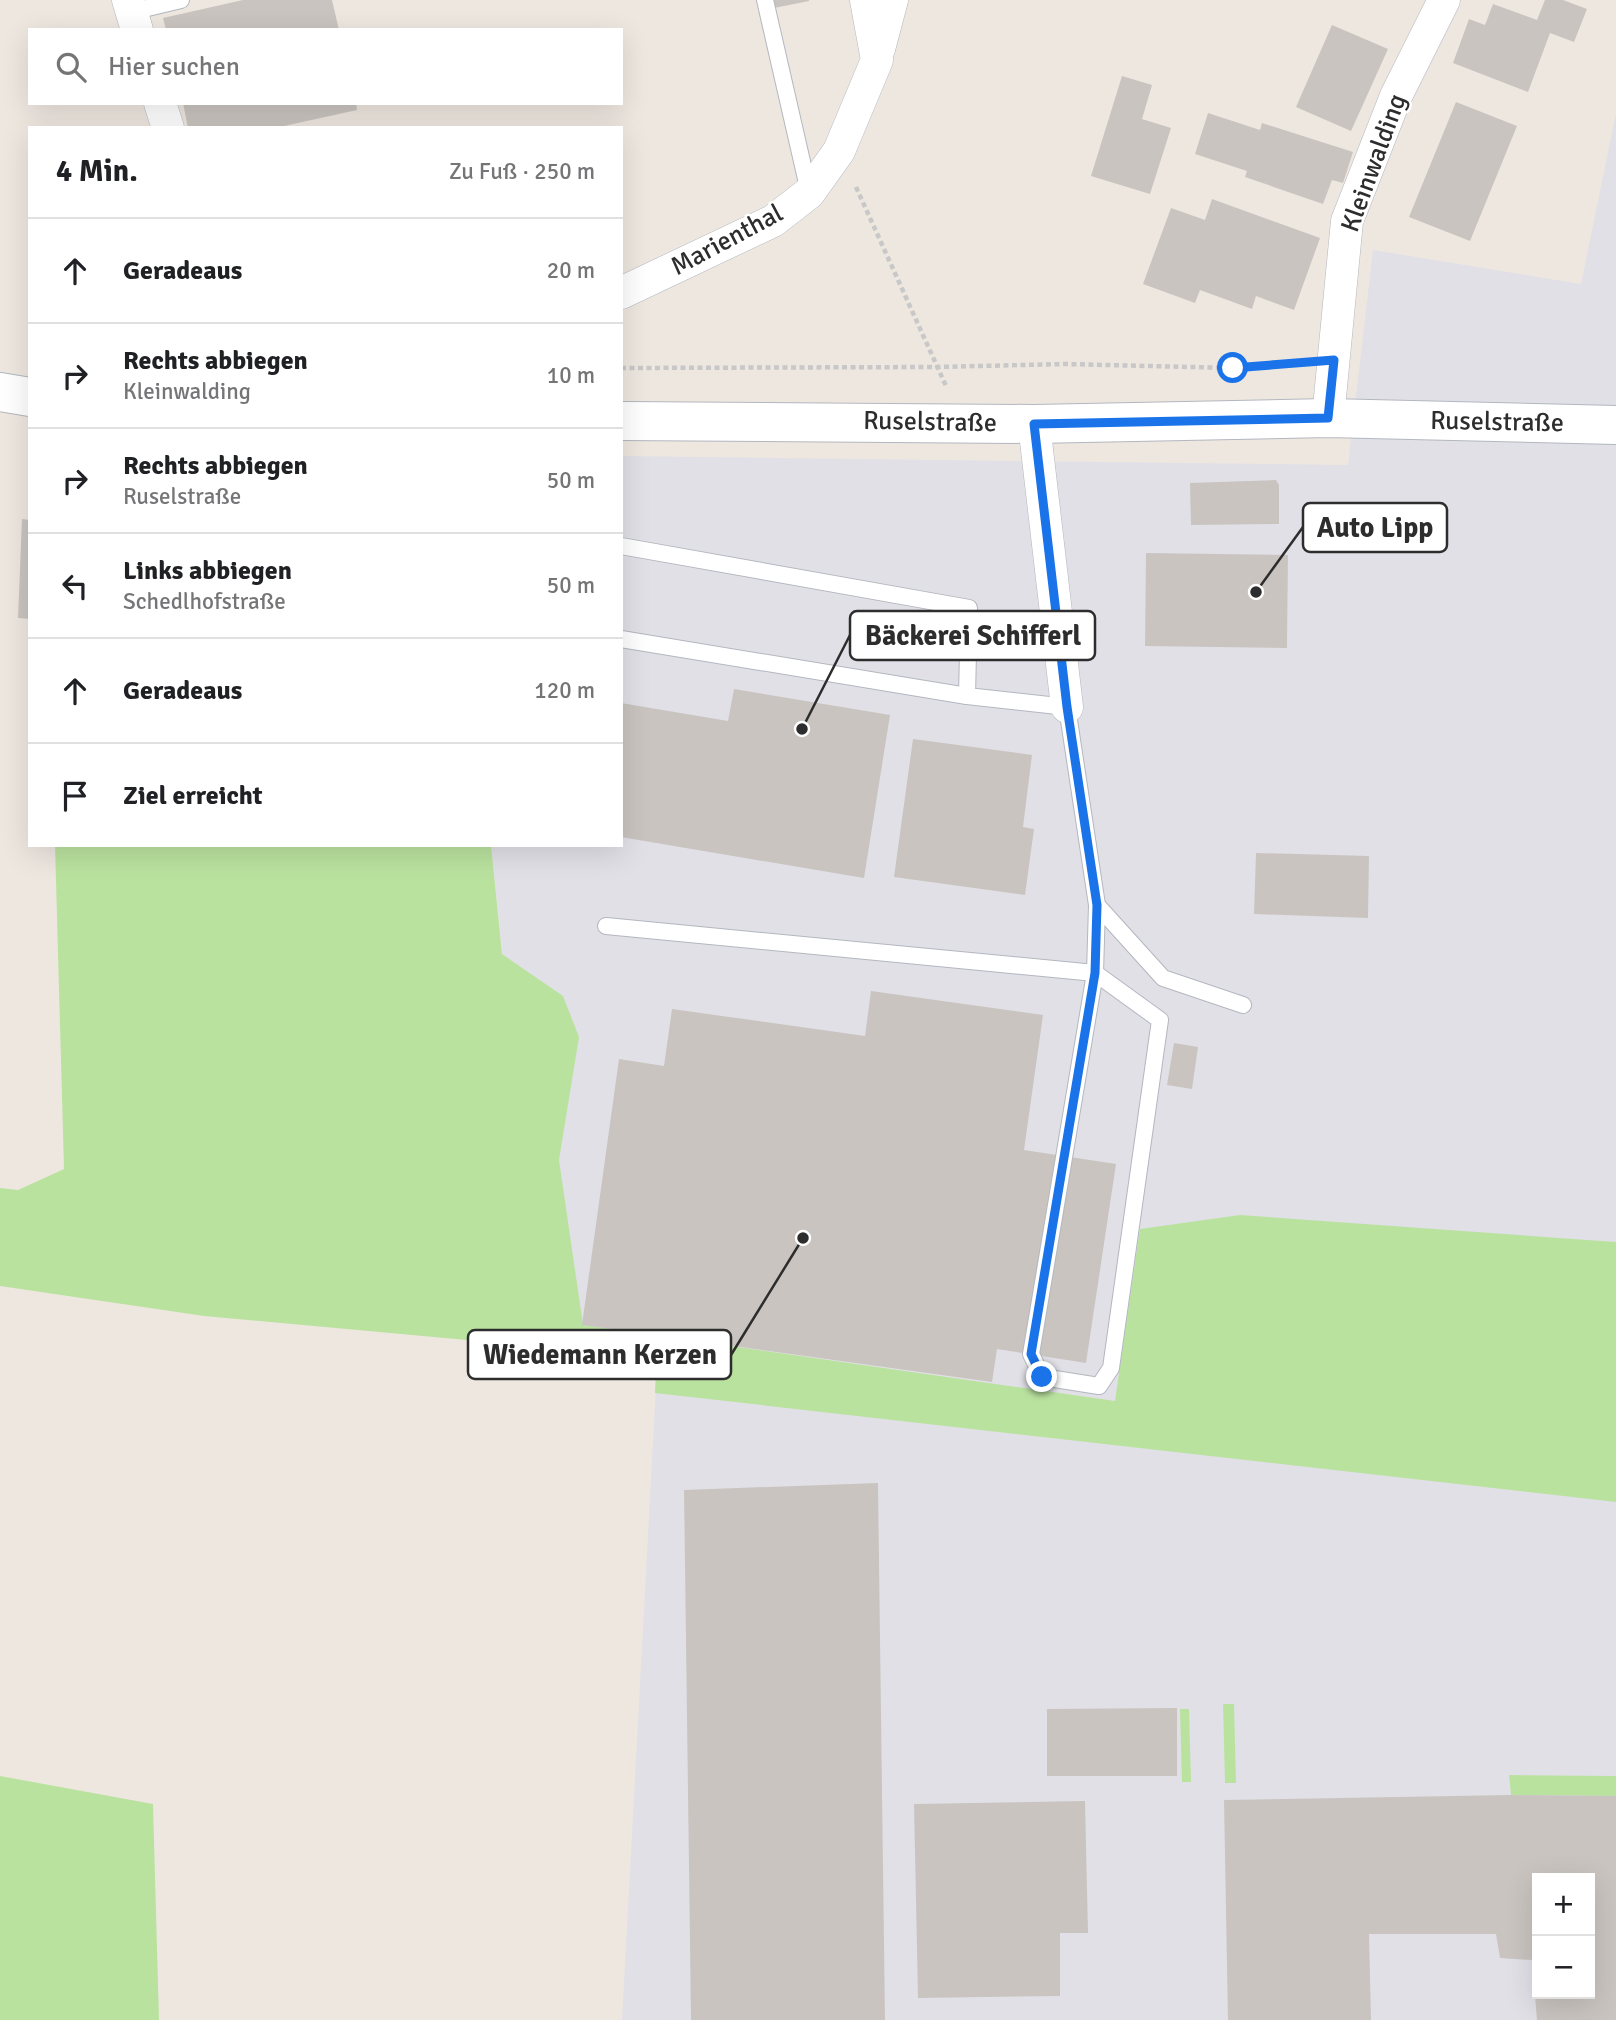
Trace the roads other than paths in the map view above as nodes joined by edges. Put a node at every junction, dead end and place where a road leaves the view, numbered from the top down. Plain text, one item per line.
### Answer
1 (181, 0) edge
2 (765, 0) edge
3 (866, 0) edge
4 (892, 0) edge
5 (1444, 0) edge
6 (132, 14) edge
7 (877, 60) junction
8 (161, 105) edge
9 (167, 126) edge
10 (809, 192) junction
11 (623, 292) edge
12 (0, 392) edge
13 (28, 397) edge
14 (1328, 418) junction
15 (623, 421) edge
16 (1034, 424) junction
17 (1616, 425) edge
18 (623, 546) edge
19 (623, 639) edge
20 (967, 696) junction
21 (1067, 707) junction
22 (1097, 905) junction
23 (606, 926) dead end
24 (1095, 973) junction
25 (1243, 1005) dead end

1 - 6 lane
2 - 10 lane
3 - 7 street
4 - 7 street, Marienthal
5 - 14 street, Kleinwalding
7 - 10 street, Marienthal
8 - 9 street
10 - 11 street, Marienthal
12 - 13 main road
14 - 16 main road, Ruselstraße
14 - 17 main road, Ruselstraße
15 - 16 main road, Ruselstraße
16 - 21 street
18 - 20 lane
19 - 20 lane
20 - 21 lane
21 - 22 lane
22 - 24 lane
22 - 25 lane
23 - 24 lane
24 - 24 lane

